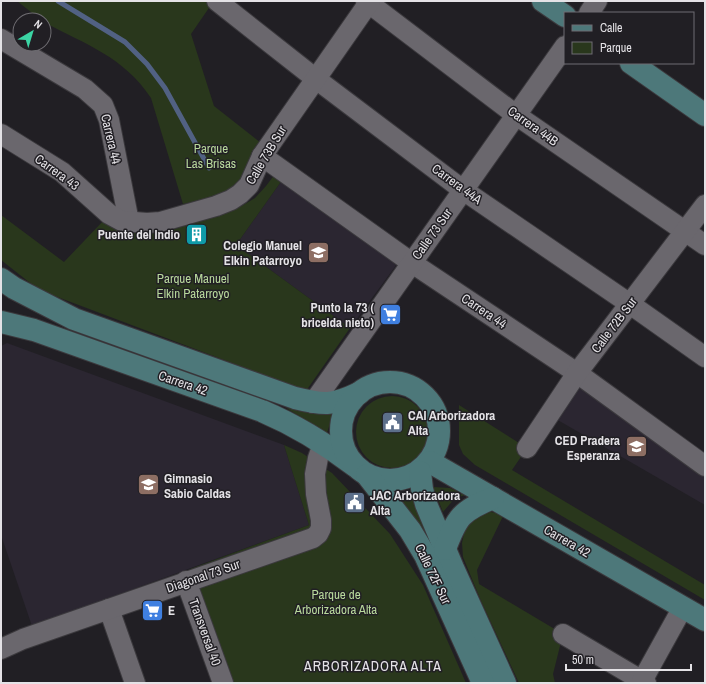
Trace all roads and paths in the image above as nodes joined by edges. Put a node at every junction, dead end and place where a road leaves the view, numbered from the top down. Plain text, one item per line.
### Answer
1 (217, 1) edge
2 (543, 1) edge
3 (597, 1) edge
4 (368, 2) edge
5 (590, 12) edge
6 (564, 15) edge
7 (1, 39) edge
8 (564, 47) edge
9 (633, 64) edge
10 (316, 79) junction
11 (705, 114) edge
12 (516, 115) junction
13 (1, 134) edge
14 (262, 156) junction
15 (463, 190) junction
16 (705, 205) edge
17 (109, 214) joint
18 (129, 222) junction
19 (685, 231) junction
20 (705, 245) edge
21 (412, 263) junction
22 (7, 283) edge
23 (630, 304) junction
24 (1, 322) edge
25 (705, 357) edge
26 (577, 373) junction
27 (359, 393) junction
28 (313, 403) junction
29 (323, 444) junction
30 (527, 448) dead end
31 (705, 466) edge
32 (425, 467) junction
33 (361, 470) junction
34 (493, 498) junction
35 (445, 550) junction
36 (186, 581) junction
37 (683, 607) junction
38 (109, 609) junction
39 (705, 620) edge
40 (563, 634) dead end
41 (1, 649) edge
42 (644, 682) edge
43 (135, 683) edge
44 (223, 683) edge
45 (483, 683) edge
46 (505, 683) edge

1 - 10 street, Carrera 44A
2 - 6 street
3 - 5 street
4 - 10 street, Calle 73B Sur
4 - 12 street, Carrera 44B
7 - 18 street, Carrera 44
8 - 12 street, Calle 73 Sur
9 - 11 street
10 - 14 street, Calle 73B Sur
10 - 15 street, Carrera 44A
12 - 15 street, Calle 73 Sur
12 - 19 street, Carrera 44B
13 - 17 street, Carrera 43
14 - 18 street, Calle 73B Sur
14 - 21 street, Carrera 44
15 - 21 street, Calle 73 Sur
15 - 23 street, Carrera 44A
16 - 19 street, Calle 72B Sur
17 - 18 street, Calle 73B Sur
19 - 20 street, Carrera 44B
19 - 23 street, Calle 72B Sur
21 - 26 street, Carrera 44
21 - 28 street, Calle 73 Sur
22 - 24 street
22 - 28 street, Carrera 42
23 - 25 street, Carrera 44A
23 - 26 street, Calle 72B Sur
24 - 29 street, Carrera 42
26 - 30 street, Calle 72B Sur
26 - 31 street, Carrera 44
27 - 28 street, Carrera 42
27 - 32 street
27 - 33 street
29 - 33 street, Carrera 42
29 - 36 street, Diagonal 73 Sur
32 - 33 street
32 - 34 street, Carrera 42
32 - 35 street, Calle 72F Sur
33 - 45 street, Calle 72F Sur
34 - 35 street
34 - 37 street, Carrera 42
35 - 46 street, Calle 72F Sur
36 - 38 street, Diagonal 73 Sur
36 - 44 street, Transversal 40
37 - 39 street, Carrera 42
37 - 42 street
38 - 41 street, Diagonal 73 Sur
38 - 43 street
40 - 42 street

